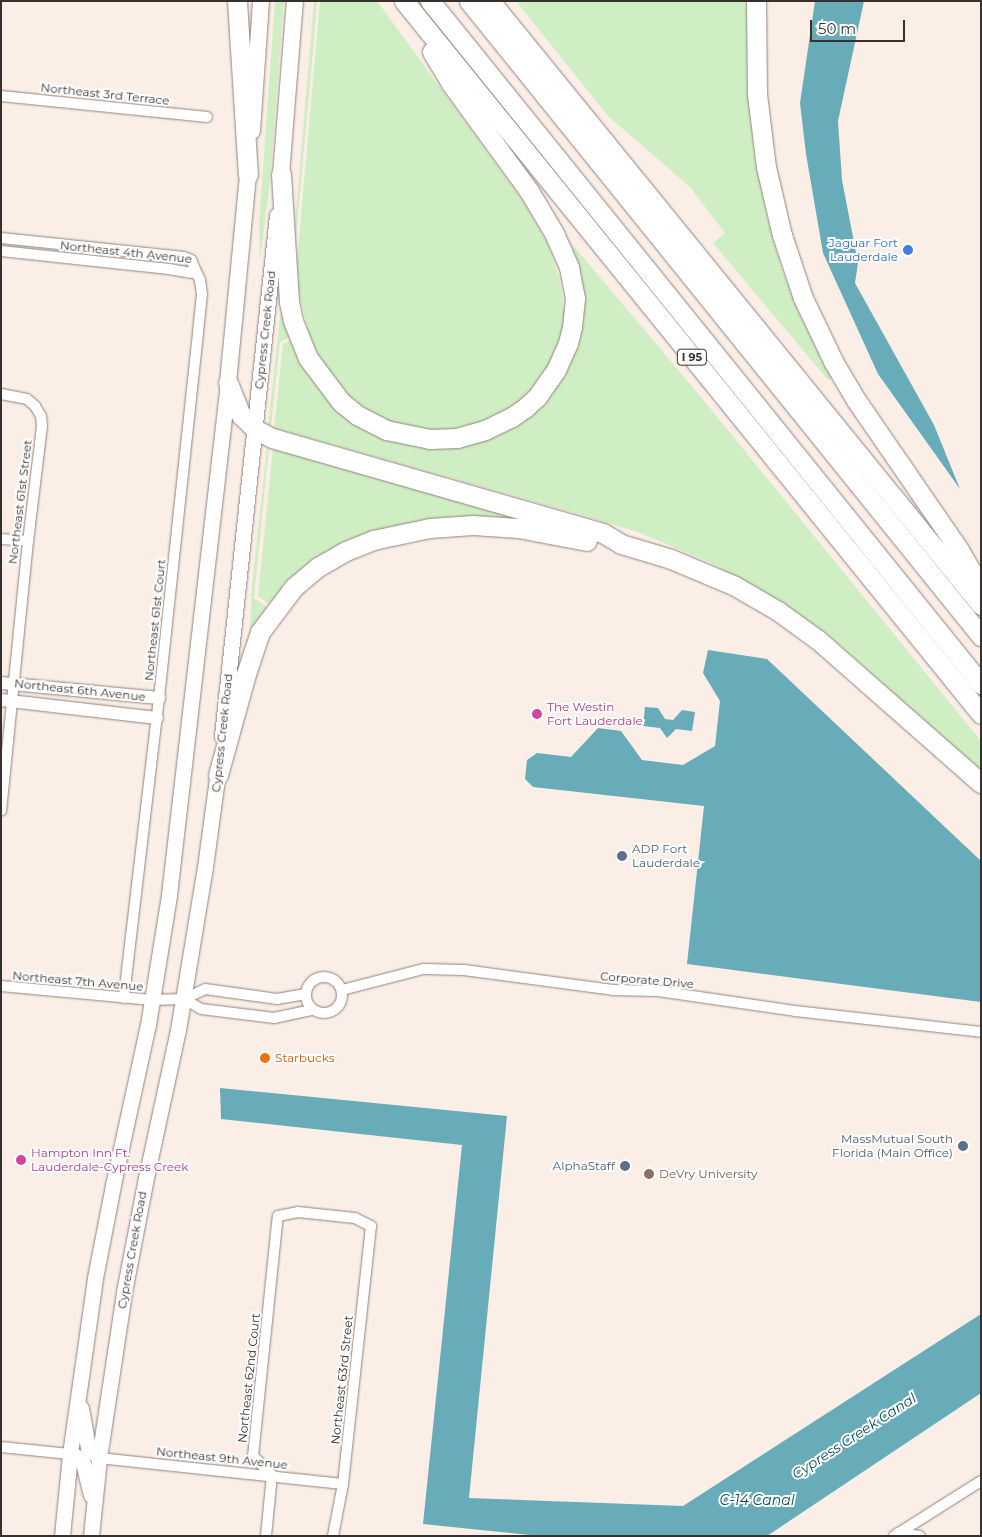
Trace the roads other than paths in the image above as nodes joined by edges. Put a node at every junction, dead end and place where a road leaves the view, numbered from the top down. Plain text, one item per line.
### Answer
1 (237, 1) edge
2 (261, 1) edge
3 (295, 1) edge
4 (403, 1) edge
5 (430, 1) edge
6 (469, 1) edge
7 (490, 1) edge
8 (756, 1) edge
9 (1, 96) edge
10 (207, 117) dead end
11 (248, 174) junction
12 (281, 174) junction
13 (1, 238) edge
14 (1, 251) edge
15 (196, 274) junction
16 (228, 383) junction
17 (1, 394) edge
18 (254, 430) junction
19 (1, 539) edge
20 (28, 541) junction
21 (621, 544) junction
22 (981, 588) edge
23 (981, 605) edge
24 (981, 636) edge
25 (7, 683) edge
26 (981, 684) edge
27 (159, 698) junction
28 (7, 700) edge
29 (981, 714) edge
30 (157, 718) junction
31 (218, 776) junction
32 (981, 783) edge
33 (1, 811) edge
34 (1, 986) edge
35 (342, 990) junction
36 (306, 994) junction
37 (124, 998) junction
38 (184, 999) junction
39 (152, 1000) junction
40 (313, 1010) junction
41 (981, 1032) edge
42 (371, 1226) joint
43 (79, 1389) junction
44 (1, 1447) edge
45 (70, 1454) junction
46 (99, 1458) junction
47 (272, 1475) junction
48 (981, 1481) edge
49 (342, 1484) junction
50 (94, 1506) junction
51 (918, 1521) junction
52 (896, 1534) edge
53 (62, 1536) edge
54 (91, 1536) edge
55 (266, 1536) edge
56 (333, 1536) edge
57 (916, 1536) edge
58 (920, 1536) edge

1 - 11 highway
2 - 11 main road
3 - 12 main road, Cypress Creek Road
4 - 12 highway
4 - 29 highway, I 95
5 - 26 highway
6 - 24 highway
7 - 23 highway
8 - 22 highway
9 - 10 street, Northeast 3rd Terrace
11 - 16 main road
12 - 18 main road, Cypress Creek Road
13 - 15 street, Northeast 4th Avenue
14 - 15 street, Northeast 4th Avenue
15 - 27 street, Northeast 61st Court
16 - 18 highway
16 - 39 main road
17 - 20 street, Northeast 61st Street
18 - 21 highway
18 - 31 main road, Cypress Creek Road
19 - 20 street
20 - 25 street, Northeast 61st Street
21 - 31 highway
21 - 32 highway
25 - 27 street, Northeast 6th Avenue
25 - 28 street, Northeast 61st Street
27 - 30 street, Northeast 61st Court
28 - 30 street, Northeast 6th Avenue
28 - 33 street, Northeast 61st Street
30 - 37 street, Northeast 61st Court
31 - 38 main road, Cypress Creek Road
34 - 37 street, Northeast 7th Avenue
35 - 36 street
35 - 40 street
35 - 41 street, Corporate Drive
36 - 38 street
36 - 40 street
37 - 39 street, Northeast 7th Avenue
38 - 39 street
38 - 40 street
38 - 46 main road, Cypress Creek Road
39 - 43 main road
42 - 47 street, Northeast 62nd Court
42 - 49 street, Northeast 63rd Street
43 - 45 main road
43 - 46 main road
44 - 45 street
45 - 50 main road
45 - 53 main road
46 - 47 street, Northeast 9th Avenue
46 - 50 main road, Cypress Creek Road
47 - 49 street, Northeast 9th Avenue
47 - 55 street
48 - 51 street
49 - 56 street, Northeast 63rd Street
50 - 54 main road, Cypress Creek Road
51 - 52 street
51 - 57 street
52 - 57 street
57 - 58 street

